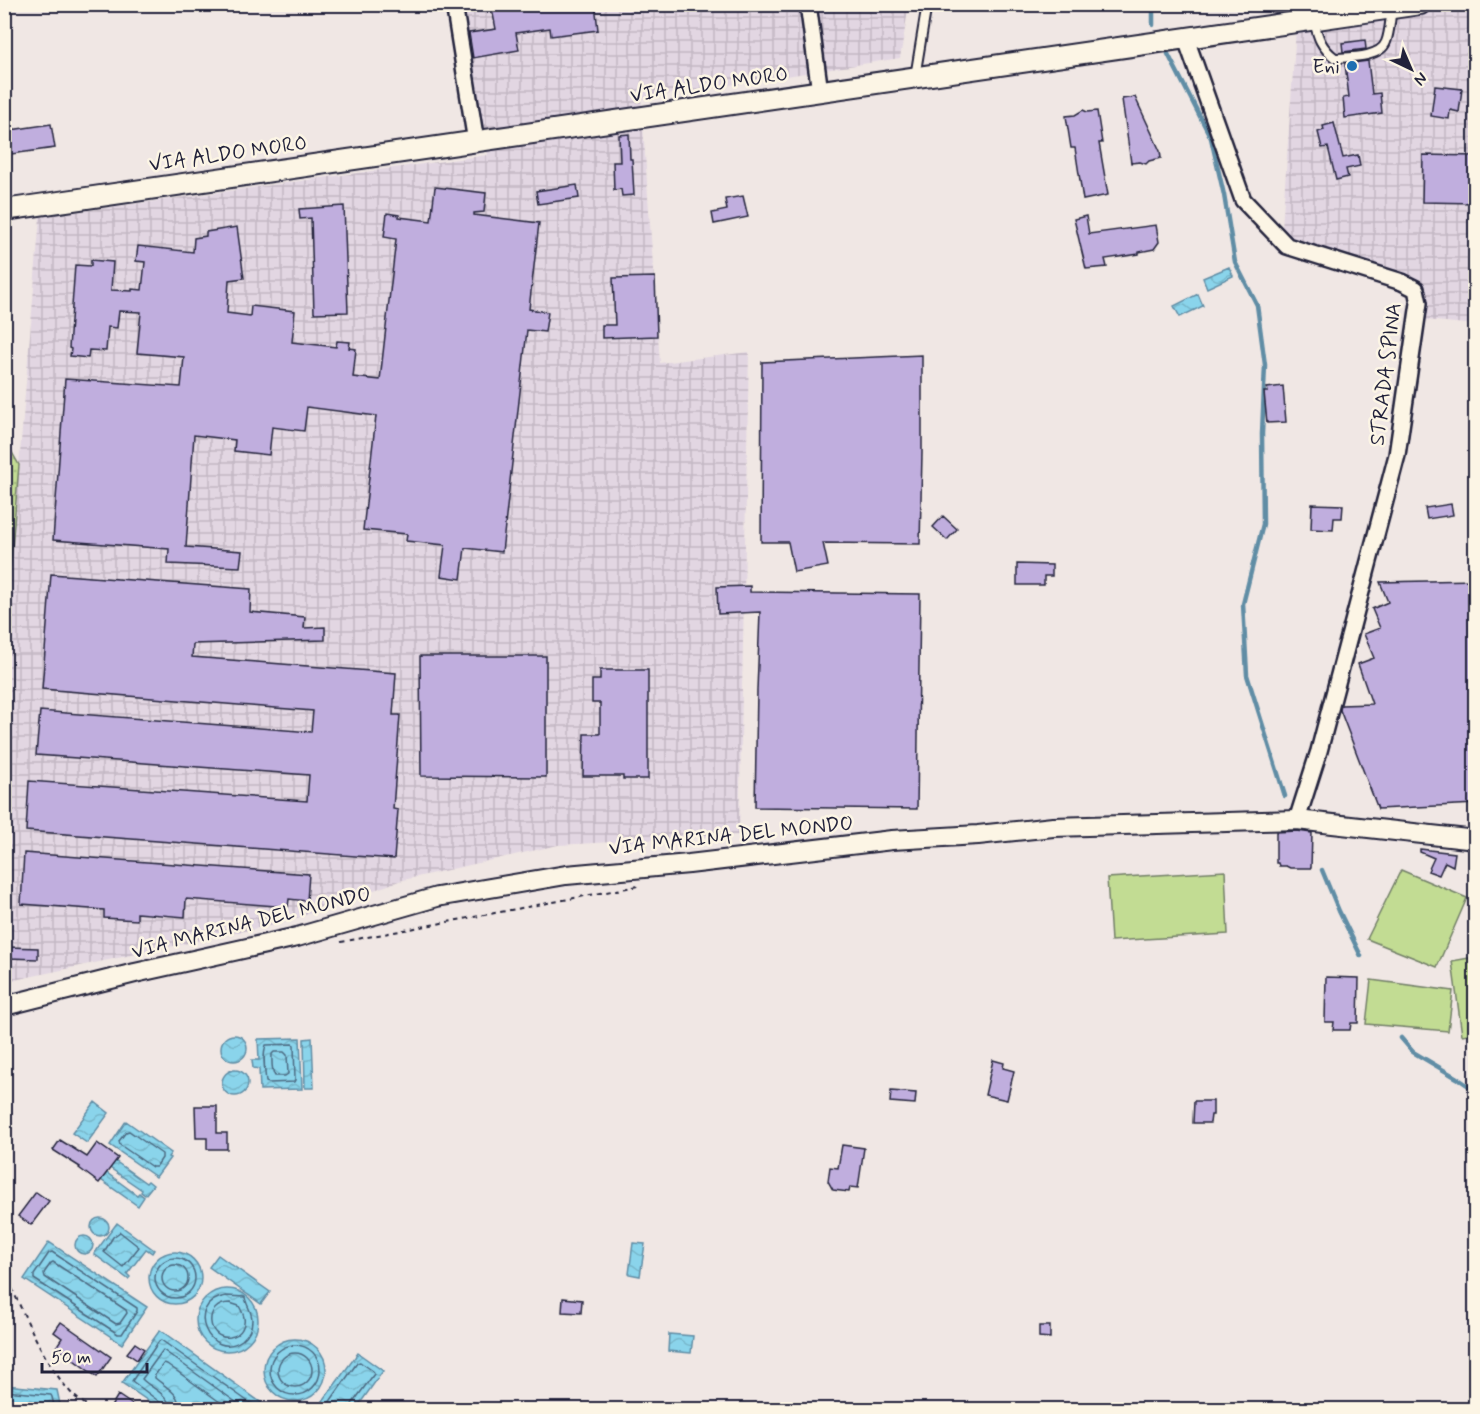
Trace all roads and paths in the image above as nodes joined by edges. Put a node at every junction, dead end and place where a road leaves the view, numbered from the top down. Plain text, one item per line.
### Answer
1 (454, 4) edge
2 (808, 4) edge
3 (927, 4) edge
4 (1420, 4) edge
5 (1392, 8) junction
6 (1314, 20) junction
7 (1186, 39) junction
8 (915, 78) junction
9 (819, 92) junction
10 (476, 142) junction
11 (4, 210) edge
12 (1297, 820) junction
13 (1476, 840) edge
14 (641, 885) dead end
15 (339, 943) dead end
16 (4, 1006) edge
17 (4, 1272) edge
18 (93, 1410) edge

1 - 10 street
2 - 9 street
3 - 8 lane
4 - 5 main road, VIA ALDO MORO
5 - 6 main road, VIA ALDO MORO
5 - 6 lane
6 - 7 main road, VIA ALDO MORO
7 - 8 main road, VIA ALDO MORO
7 - 12 street, STRADA SPINA
8 - 9 main road, VIA ALDO MORO
9 - 10 main road, VIA ALDO MORO
10 - 11 main road, VIA ALDO MORO
12 - 13 street, VIA MARINA DEL MONDO
12 - 16 street, VIA MARINA DEL MONDO
14 - 15 path
17 - 18 path

